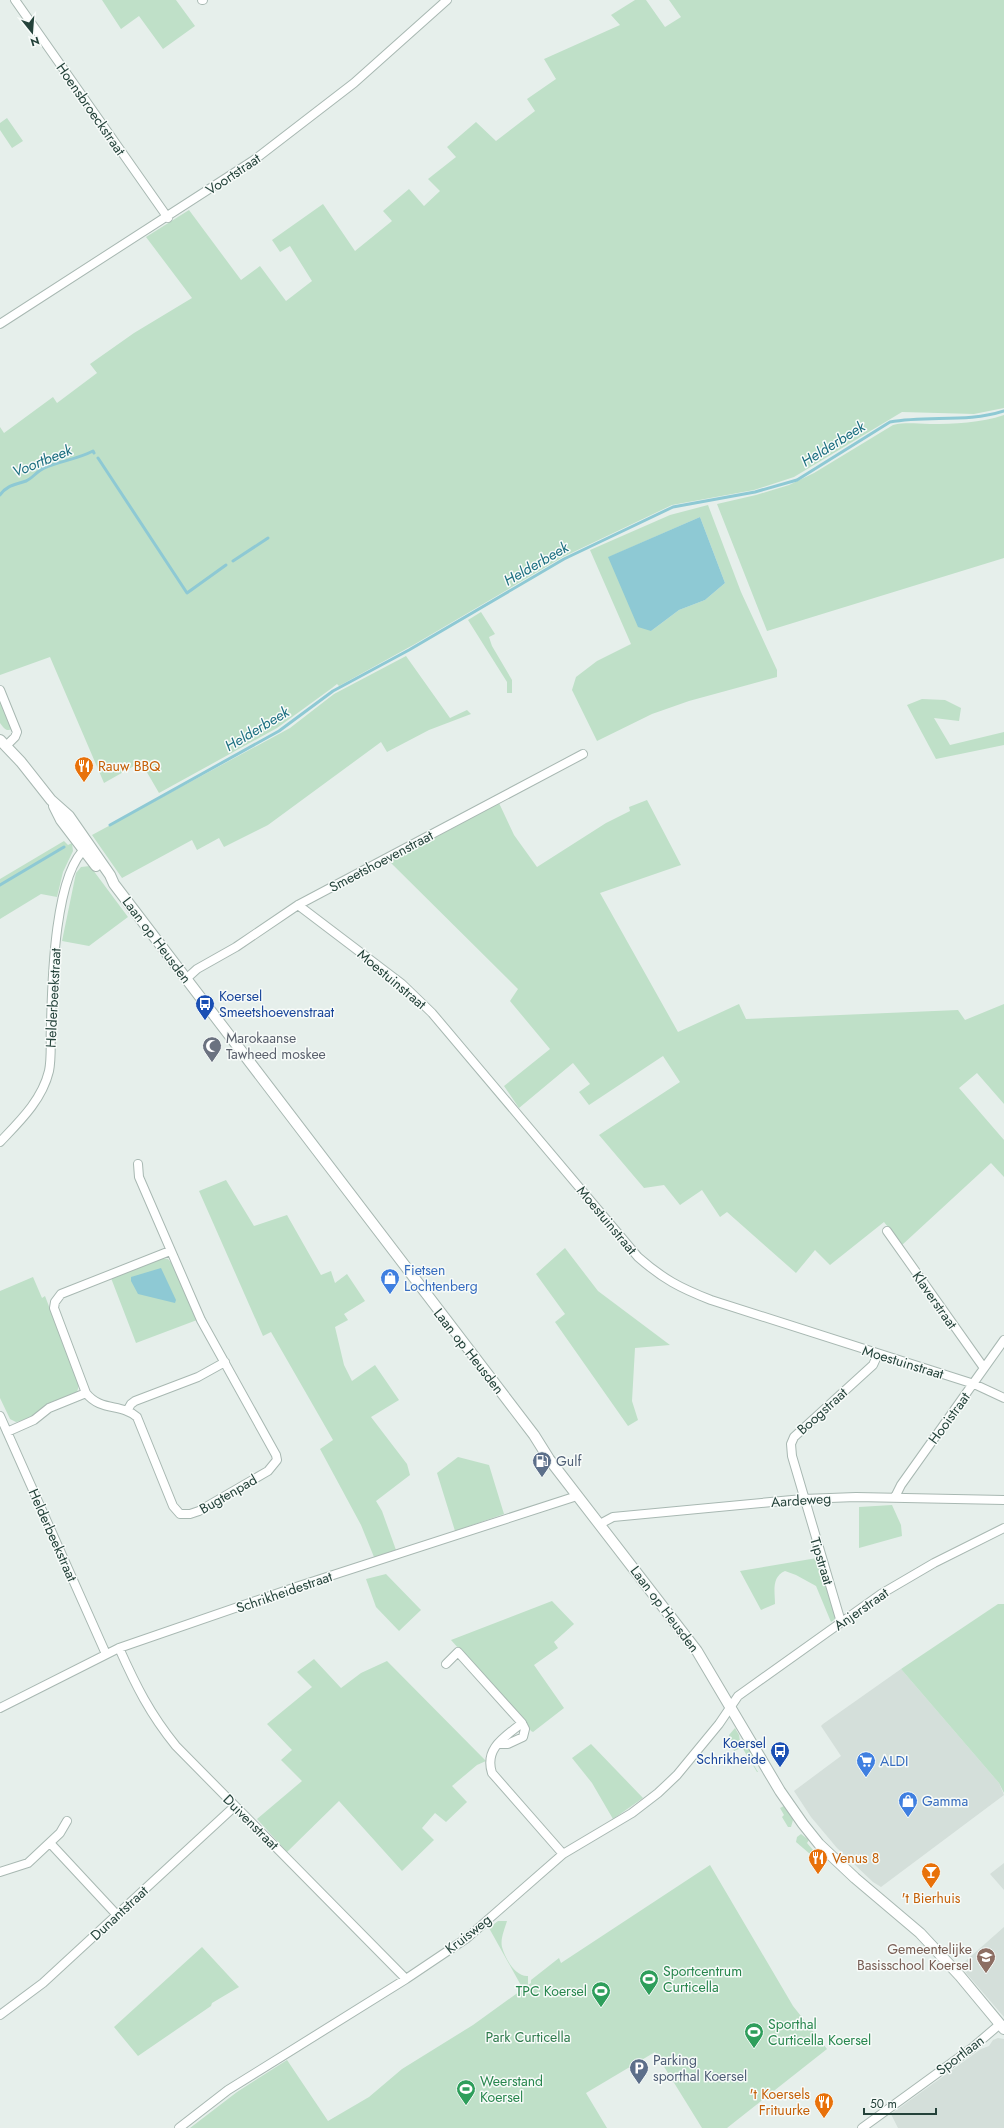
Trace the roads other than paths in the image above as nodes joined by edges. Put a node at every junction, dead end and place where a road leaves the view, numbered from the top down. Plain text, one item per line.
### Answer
1 (15, 0) edge
2 (447, 0) edge
3 (168, 218) junction
4 (0, 324) edge
5 (0, 690) edge
6 (3, 743) edge
7 (583, 754) dead end
8 (87, 848) junction
9 (298, 905) junction
10 (186, 979) junction
11 (0, 1142) edge
12 (138, 1164) dead end
13 (887, 1231) dead end
14 (170, 1251) junction
15 (1004, 1340) edge
16 (878, 1354) junction
17 (225, 1362) junction
18 (984, 1368) junction
19 (974, 1384) junction
20 (86, 1393) junction
21 (1004, 1398) edge
22 (127, 1411) junction
23 (0, 1416) edge
24 (7, 1432) junction
25 (577, 1496) junction
26 (895, 1497) junction
27 (803, 1500) junction
28 (1004, 1500) edge
29 (600, 1524) junction
30 (1004, 1528) edge
31 (841, 1622) junction
32 (119, 1648) junction
33 (106, 1654) junction
34 (446, 1664) dead end
35 (730, 1707) junction
36 (0, 1708) edge
37 (522, 1723) junction
38 (498, 1744) junction
39 (235, 1806) junction
40 (67, 1821) dead end
41 (50, 1843) junction
42 (562, 1854) junction
43 (0, 1872) edge
44 (117, 1915) junction
45 (406, 1979) junction
46 (0, 2015) edge
47 (1002, 2027) edge
48 (179, 2128) edge
49 (862, 2128) edge

1 - 3 street, Hoensbroeckstraat
2 - 3 street, Voortstraat
3 - 4 street, Voortstraat
5 - 6 street
6 - 8 street, Laan op Heusden
7 - 9 street, Smeetshoevenstraat
8 - 10 street, Laan op Heusden
8 - 11 street, Helderbeekstraat
9 - 10 street, Smeetshoevenstraat
9 - 16 street, Moestuinstraat
10 - 25 street, Laan op Heusden
12 - 14 street, Bugtenpad
13 - 18 street, Klaverstraat
14 - 17 street, Bugtenpad
14 - 20 street
15 - 18 street, Hooistraat
16 - 19 street, Moestuinstraat
16 - 27 street, Boogstraat
17 - 22 street
17 - 22 street, Bugtenpad
18 - 19 street, Hooistraat
19 - 21 street, Moestuinstraat
19 - 26 street, Hooistraat
20 - 22 street
20 - 24 street
23 - 24 street, Helderbeekstraat
24 - 33 street, Helderbeekstraat
25 - 29 street, Laan op Heusden
25 - 32 street, Schrikheidestraat
26 - 27 street, Aardeweg
26 - 28 street, Aardeweg
27 - 29 street, Aardeweg
27 - 31 street, Tipstraat
29 - 35 street, Laan op Heusden
30 - 31 street, Anjerstraat
31 - 35 street, Anjerstraat
32 - 33 street, Schrikheidestraat
32 - 39 street, Duivenstraat
33 - 36 street, Schrikheidestraat
34 - 37 street
35 - 42 street, Kruisweg
35 - 47 street, Laan op Heusden
37 - 38 street
37 - 38 street
38 - 42 street
39 - 44 street, Dunantstraat
39 - 45 street, Duivenstraat
40 - 41 street
41 - 43 street
41 - 44 street
42 - 45 street, Kruisweg
44 - 46 street, Dunantstraat
45 - 48 street, Kruisweg
47 - 49 street, Sportlaan

